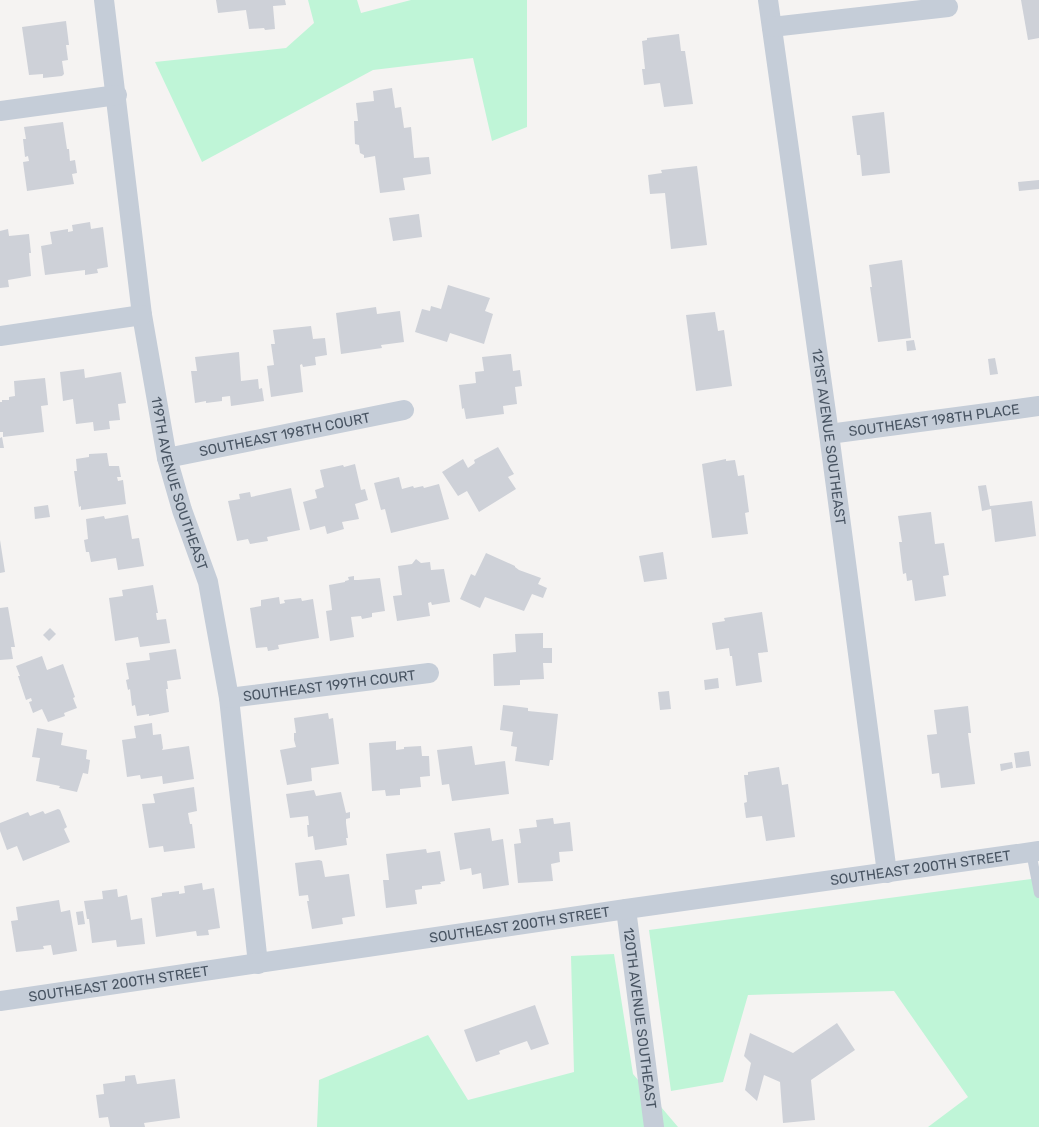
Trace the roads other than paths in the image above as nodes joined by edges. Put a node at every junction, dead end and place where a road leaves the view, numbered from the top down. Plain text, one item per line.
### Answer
1 (104, 0) edge
2 (768, 0) edge
3 (948, 7) dead end
4 (772, 27) junction
5 (117, 95) junction
6 (0, 111) edge
7 (142, 315) junction
8 (0, 336) edge
9 (1039, 406) edge
10 (404, 410) dead end
11 (829, 434) junction
12 (167, 458) junction
13 (429, 673) dead end
14 (229, 698) junction
15 (1035, 852) edge
16 (886, 874) junction
17 (1039, 893) edge
18 (626, 909) junction
19 (258, 964) junction
20 (0, 1001) edge
21 (654, 1127) edge

1 - 5 street, 119TH AVENUE SOUTHEAST
2 - 4 street, 121ST AVENUE SOUTHEAST
3 - 4 street
4 - 11 street, 121ST AVENUE SOUTHEAST
5 - 6 street
5 - 7 street, 119TH AVENUE SOUTHEAST
7 - 8 street
7 - 12 street, 119TH AVENUE SOUTHEAST
9 - 11 street, SOUTHEAST 198TH PLACE
10 - 12 street, SOUTHEAST 198TH COURT
11 - 16 street, 121ST AVENUE SOUTHEAST
12 - 14 street, 119TH AVENUE SOUTHEAST
13 - 14 street, SOUTHEAST 199TH COURT
14 - 19 street, 119TH AVENUE SOUTHEAST
15 - 16 street, SOUTHEAST 200TH STREET
15 - 17 lane
16 - 18 street, SOUTHEAST 200TH STREET
18 - 19 street, SOUTHEAST 200TH STREET
18 - 21 street, 120TH AVENUE SOUTHEAST
19 - 20 street, SOUTHEAST 200TH STREET

